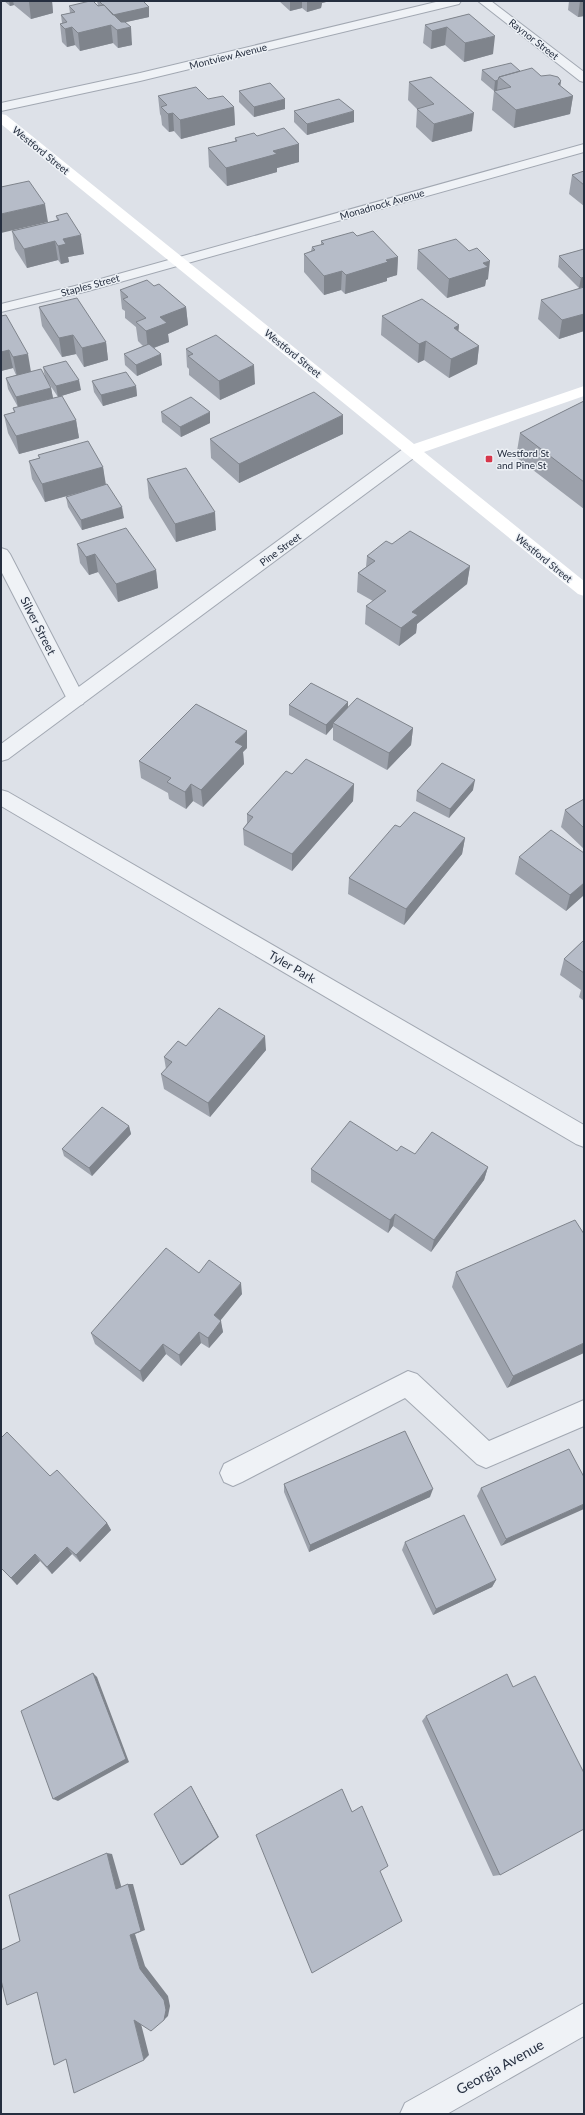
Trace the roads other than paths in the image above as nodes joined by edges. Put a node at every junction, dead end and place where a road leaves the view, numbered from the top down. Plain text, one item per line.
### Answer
1 (455, 1) edge
2 (484, 1) edge
3 (584, 78) edge
4 (1, 107) edge
5 (1, 118) edge
6 (584, 148) edge
7 (179, 261) junction
8 (1, 308) edge
9 (584, 391) edge
10 (413, 450) junction
11 (1, 554) edge
12 (584, 590) edge
13 (76, 699) junction
14 (1, 754) edge
15 (1, 797) edge
16 (584, 1137) edge
17 (584, 1413) edge
18 (233, 1473) dead end
19 (584, 2019) edge
20 (416, 2114) edge

1 - 4 street, Montview Avenue
2 - 3 street, Raynor Street
5 - 7 main road, Westford Street
6 - 7 street, Monadnock Avenue
7 - 8 street, Staples Street
7 - 10 main road, Westford Street
9 - 10 main road, Pine Street
10 - 12 main road, Westford Street
10 - 13 street, Pine Street
11 - 13 street, Silver Street
13 - 14 street, Pine Street
15 - 16 street, Tyler Park
17 - 18 street
19 - 20 street, Georgia Avenue

